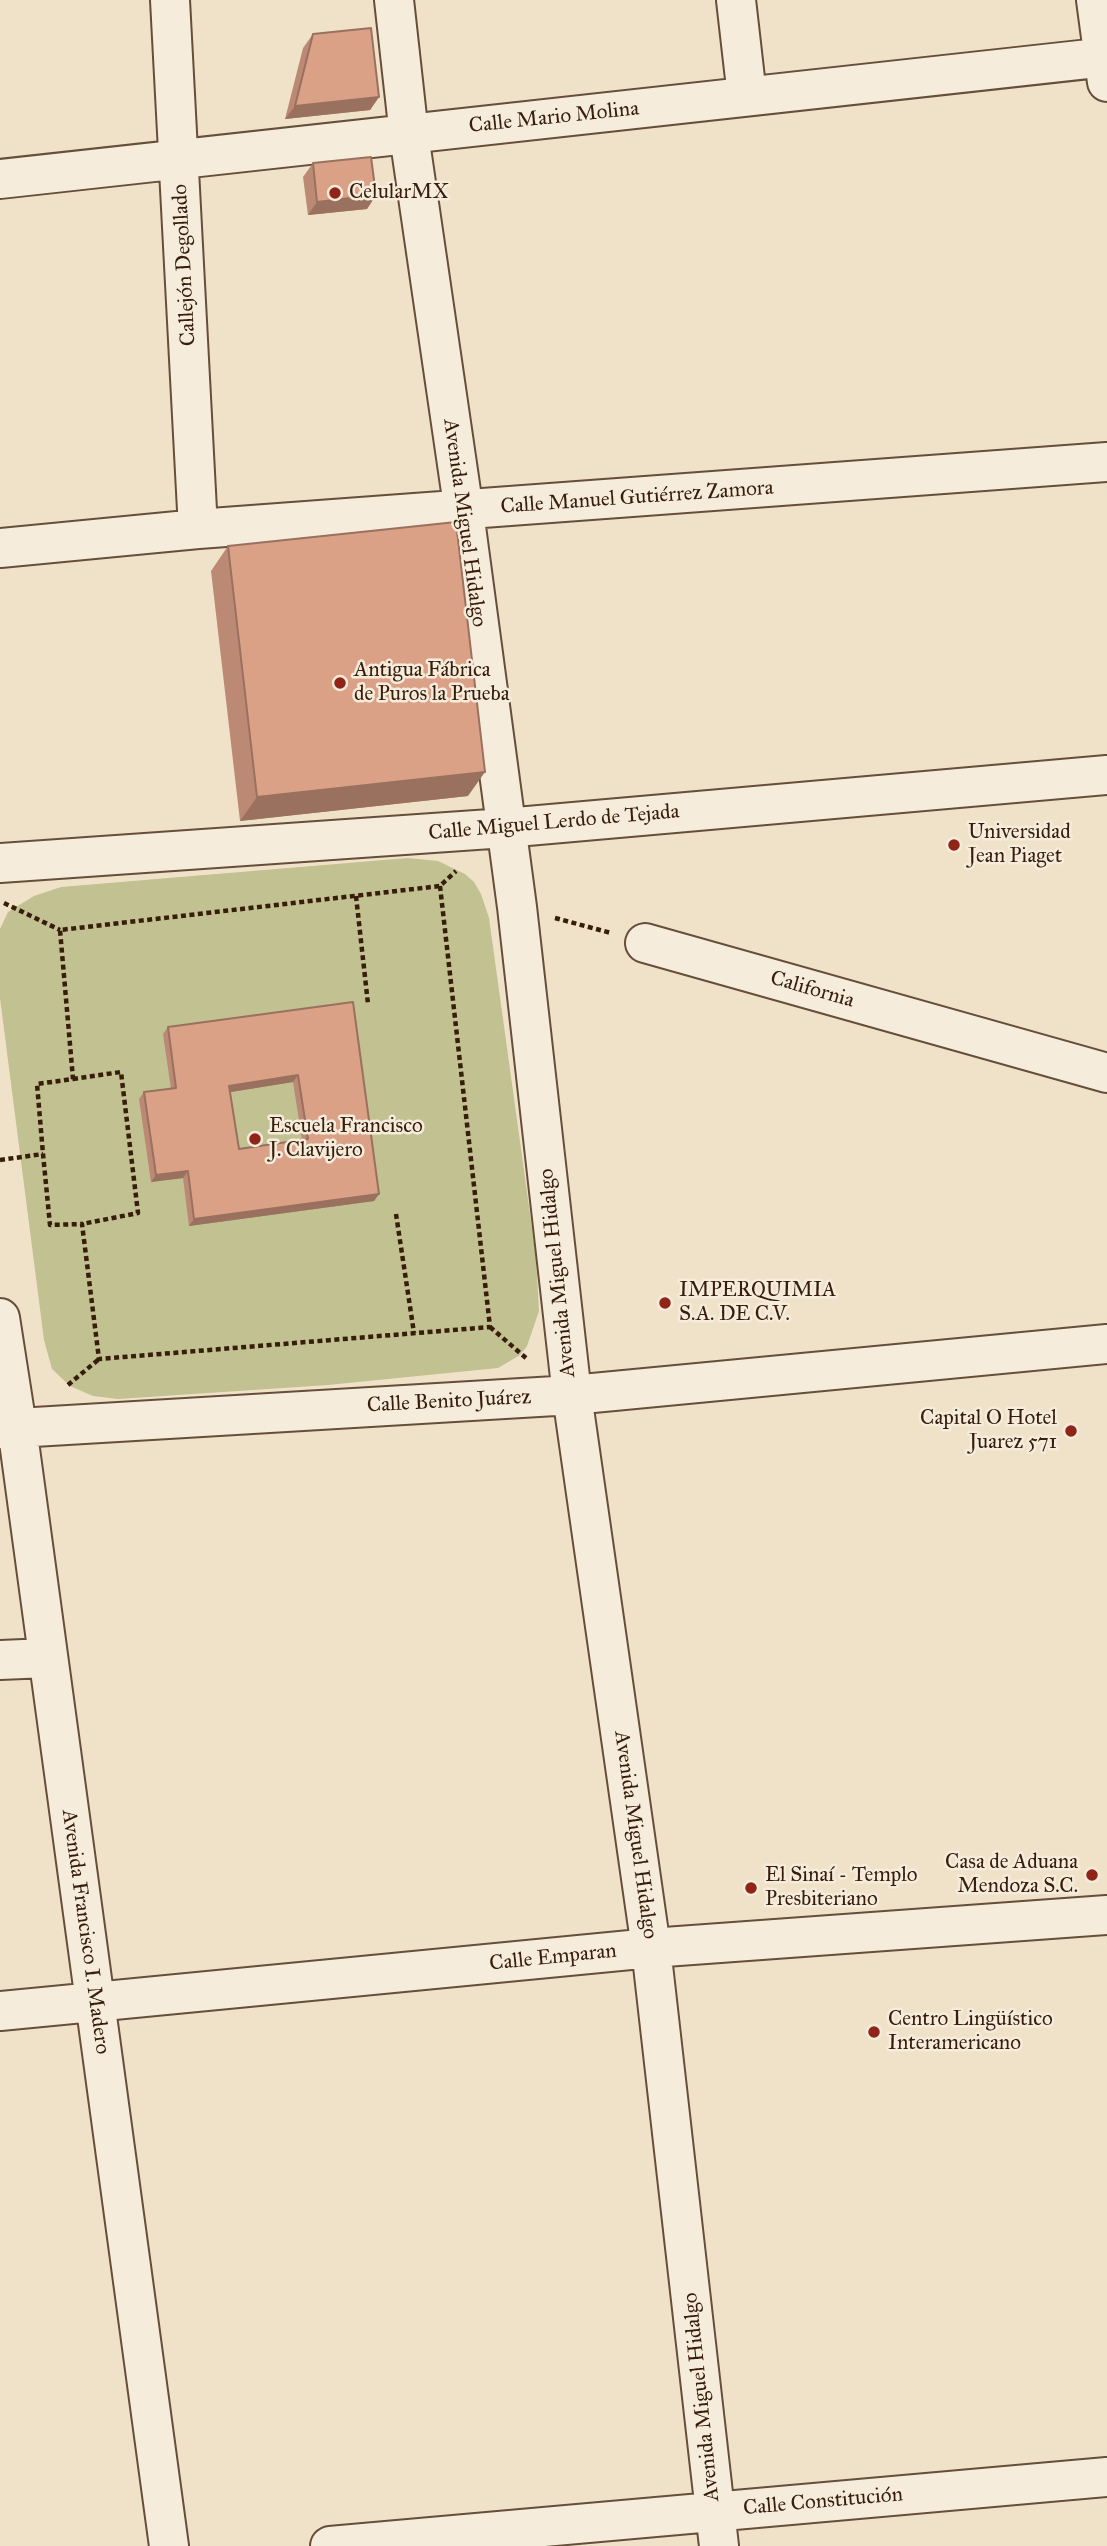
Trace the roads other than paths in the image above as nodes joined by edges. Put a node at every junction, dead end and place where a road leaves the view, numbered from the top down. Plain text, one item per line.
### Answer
1 (170, 0) edge
2 (394, 0) edge
3 (736, 0) edge
4 (1096, 0) edge
5 (1106, 65) edge
6 (747, 96) junction
7 (408, 135) junction
8 (179, 158) junction
9 (0, 178) edge
10 (1107, 463) edge
11 (464, 512) junction
12 (198, 529) junction
13 (0, 548) edge
14 (1107, 775) edge
15 (505, 828) junction
16 (0, 863) edge
17 (645, 943) road end
18 (1107, 1073) edge
19 (0, 1318) edge
20 (1107, 1344) edge
21 (572, 1395) junction
22 (8, 1428) edge
23 (47, 1658) junction
24 (0, 1660) edge
25 (1107, 1915) edge
26 (651, 1948) junction
27 (96, 2003) junction
28 (0, 2011) edge
29 (1107, 2477) edge
30 (717, 2529) edge
31 (169, 2546) edge
32 (330, 2546) edge

1 - 8 street, Callejón Degollado
2 - 7 street, Avenida Miguel Hidalgo
3 - 6 street
4 - 5 street
5 - 6 street, Calle Mario Molina
6 - 7 street, Calle Mario Molina
7 - 8 street, Calle Mario Molina
7 - 11 street, Avenida Miguel Hidalgo
8 - 9 street, Calle Mario Molina
8 - 12 street, Callejón Degollado
10 - 11 street, Calle Manuel Gutiérrez Zamora
11 - 12 street, Calle Manuel Gutiérrez Zamora
11 - 15 street, Avenida Miguel Hidalgo
12 - 13 street, Calle Manuel Gutiérrez Zamora
14 - 15 street, Calle Miguel Lerdo de Tejada
15 - 16 street, Calle Miguel Lerdo de Tejada
15 - 21 street, Avenida Miguel Hidalgo
17 - 18 street, California
19 - 22 street, Avenida Francisco I. Madero
20 - 21 street, Calle Benito Juárez
21 - 22 street, Calle Benito Juárez
21 - 26 street, Avenida Miguel Hidalgo
22 - 23 street, Avenida Francisco I. Madero
23 - 24 street
23 - 27 street, Avenida Francisco I. Madero
25 - 26 street, Calle Emparan
26 - 27 street, Calle Emparan
26 - 30 street, Avenida Miguel Hidalgo
27 - 28 street, Calle Emparan
27 - 31 street, Avenida Francisco I. Madero
29 - 30 street, Calle Constitución
30 - 32 street, Calle Constitución

